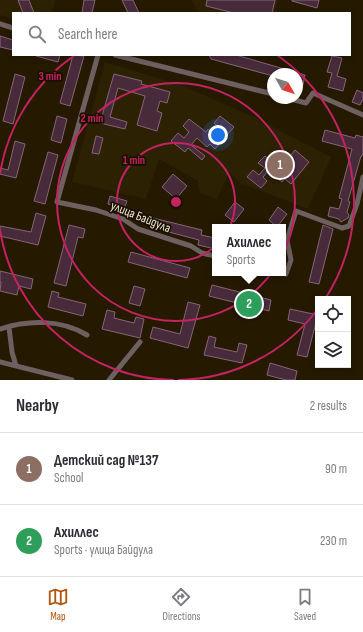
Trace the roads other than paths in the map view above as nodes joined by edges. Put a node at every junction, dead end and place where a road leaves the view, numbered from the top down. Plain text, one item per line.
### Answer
1 (0, 24) edge
2 (12, 28) edge
3 (98, 56) edge
4 (119, 56) edge
5 (267, 93) edge
6 (303, 102) edge
7 (363, 115) edge
8 (363, 177) edge
9 (212, 255) edge
10 (286, 274) edge
11 (9, 327) junction
12 (0, 329) edge
13 (87, 335) dead end
14 (140, 342) dead end
15 (0, 362) edge
16 (16, 366) junction
17 (72, 380) edge
18 (109, 380) edge

1 - 2 street
3 - 9 street, улица Байдула
4 - 5 street
6 - 7 street
8 - 10 street
11 - 12 street
11 - 13 street
11 - 16 street
14 - 18 street
15 - 16 street
16 - 17 street

